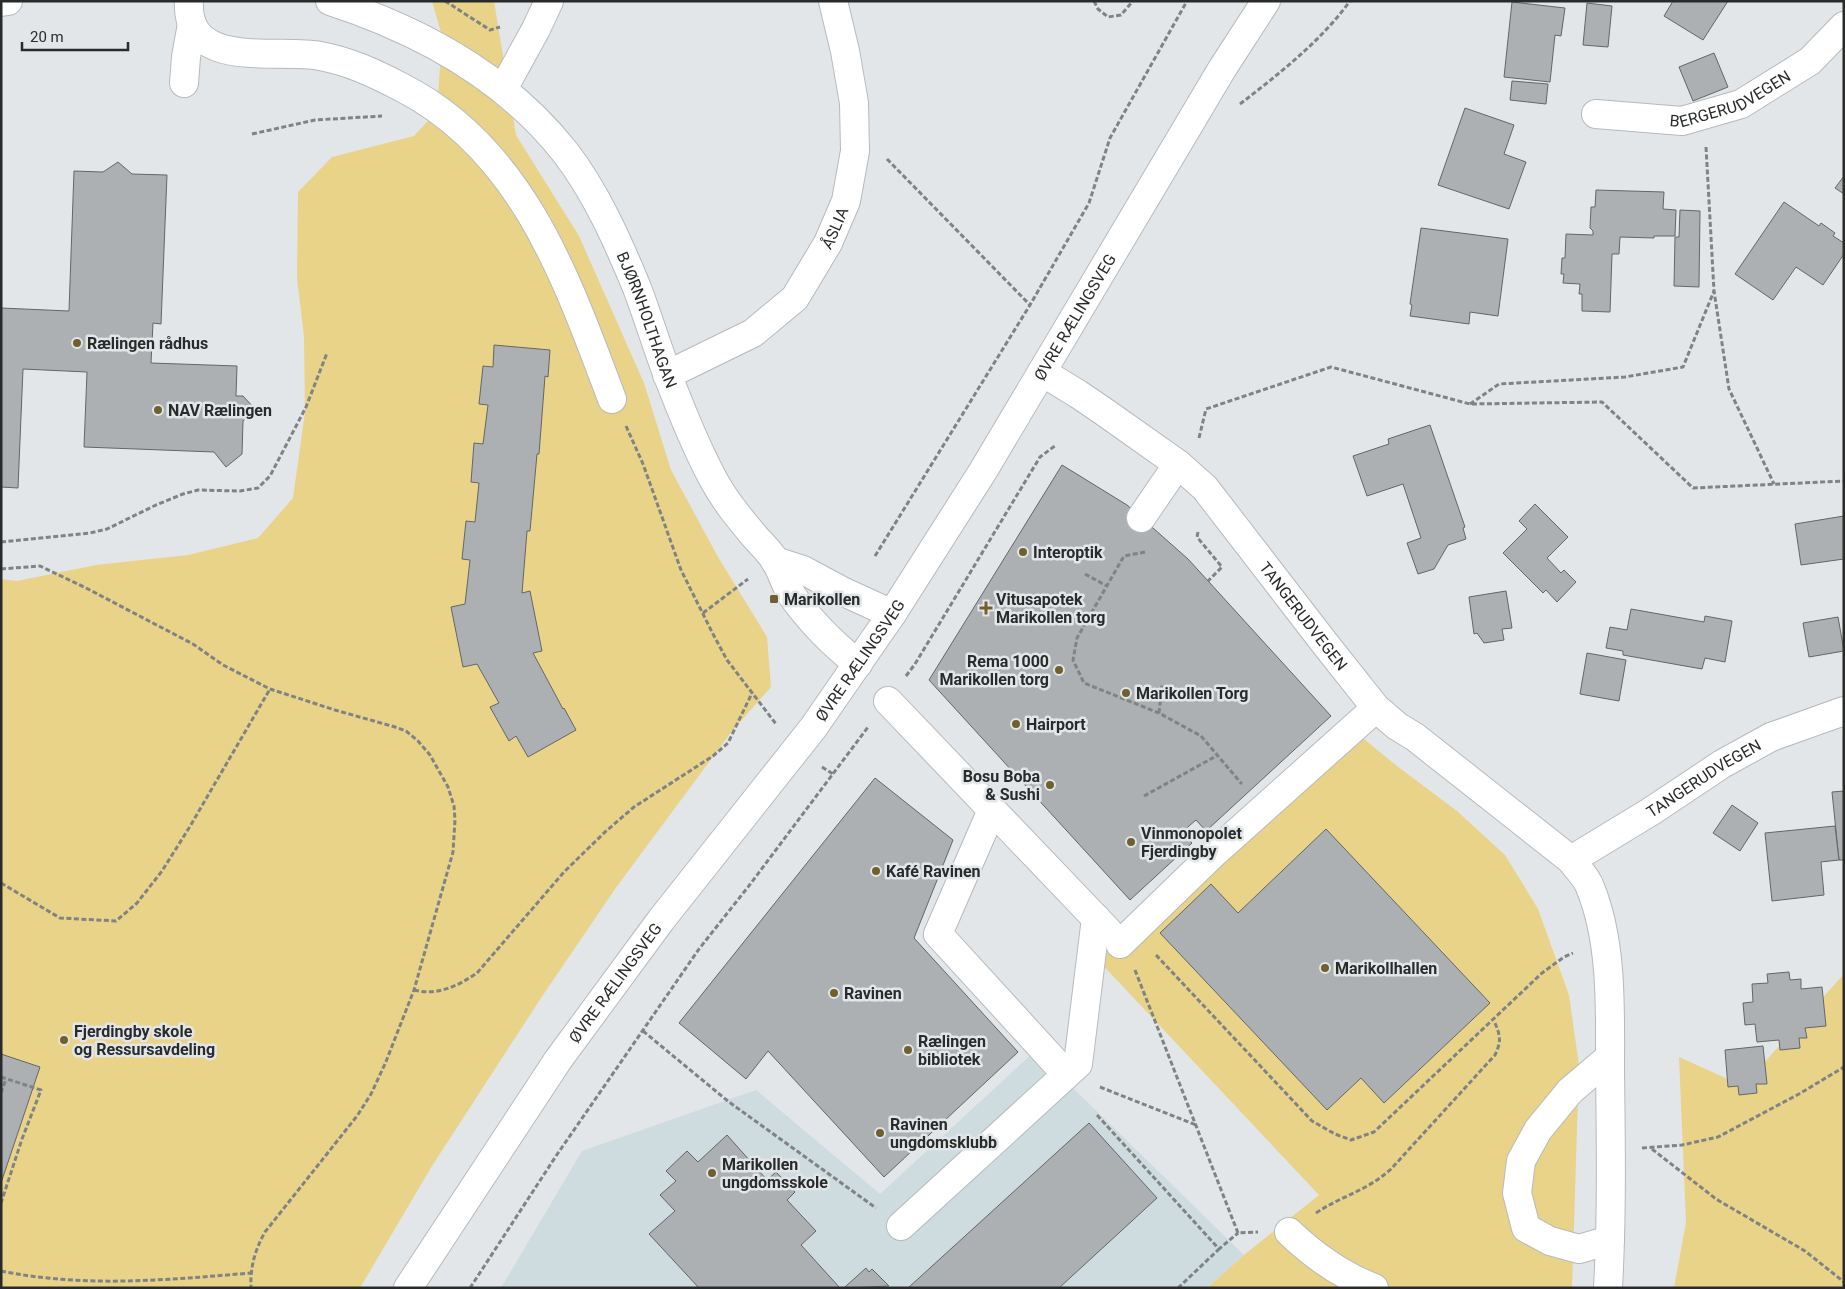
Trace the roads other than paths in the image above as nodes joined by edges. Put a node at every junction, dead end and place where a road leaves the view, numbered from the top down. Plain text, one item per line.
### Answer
1 (8, 1) edge
2 (330, 1) edge
3 (549, 1) edge
4 (833, 1) edge
5 (1266, 1) edge
6 (1, 2) edge
7 (190, 13) edge
8 (1844, 26) edge
9 (184, 83) dead end
10 (503, 89) junction
11 (1596, 114) dead end
12 (1042, 372) junction
13 (667, 375) junction
14 (612, 399) road end
15 (1178, 464) junction
16 (1141, 518) dead end
17 (775, 561) junction
18 (892, 614) junction
19 (858, 664) junction
20 (888, 701) road end
21 (1376, 708) junction
22 (1844, 711) edge
23 (992, 810) junction
24 (1571, 860) junction
25 (1096, 918) junction
26 (1610, 1058) junction
27 (1066, 1074) junction
28 (901, 1226) road end
29 (1288, 1232) road end
30 (1610, 1240) junction
31 (408, 1288) edge
32 (1374, 1288) edge
33 (1608, 1288) edge

1 - 6 street
2 - 10 street, BJØRNHOLTHAGAN
3 - 10 street
4 - 13 street, ÅSLIA
5 - 12 street, ØVRE RÆLINGSVEG
7 - 9 street
7 - 14 street
8 - 11 street, BERGERUDVEGEN
10 - 13 street, BJØRNHOLTHAGAN
12 - 15 street, TANGERUDVEGEN
12 - 18 street, ØVRE RÆLINGSVEG
13 - 17 street, BJØRNHOLTHAGAN
15 - 16 street
15 - 21 street, TANGERUDVEGEN
17 - 18 street
17 - 19 street, BJØRNHOLTHAGAN
18 - 19 street, ØVRE RÆLINGSVEG
19 - 31 street, ØVRE RÆLINGSVEG
20 - 23 street
21 - 24 street, TANGERUDVEGEN
21 - 25 street
22 - 24 street, TANGERUDVEGEN
23 - 25 street
23 - 27 street
24 - 26 street, TANGERUDVEGEN
25 - 27 street
26 - 30 street, TANGERUDVEGEN
26 - 30 street
27 - 28 street
29 - 32 street
30 - 33 street, TANGERUDVEGEN

